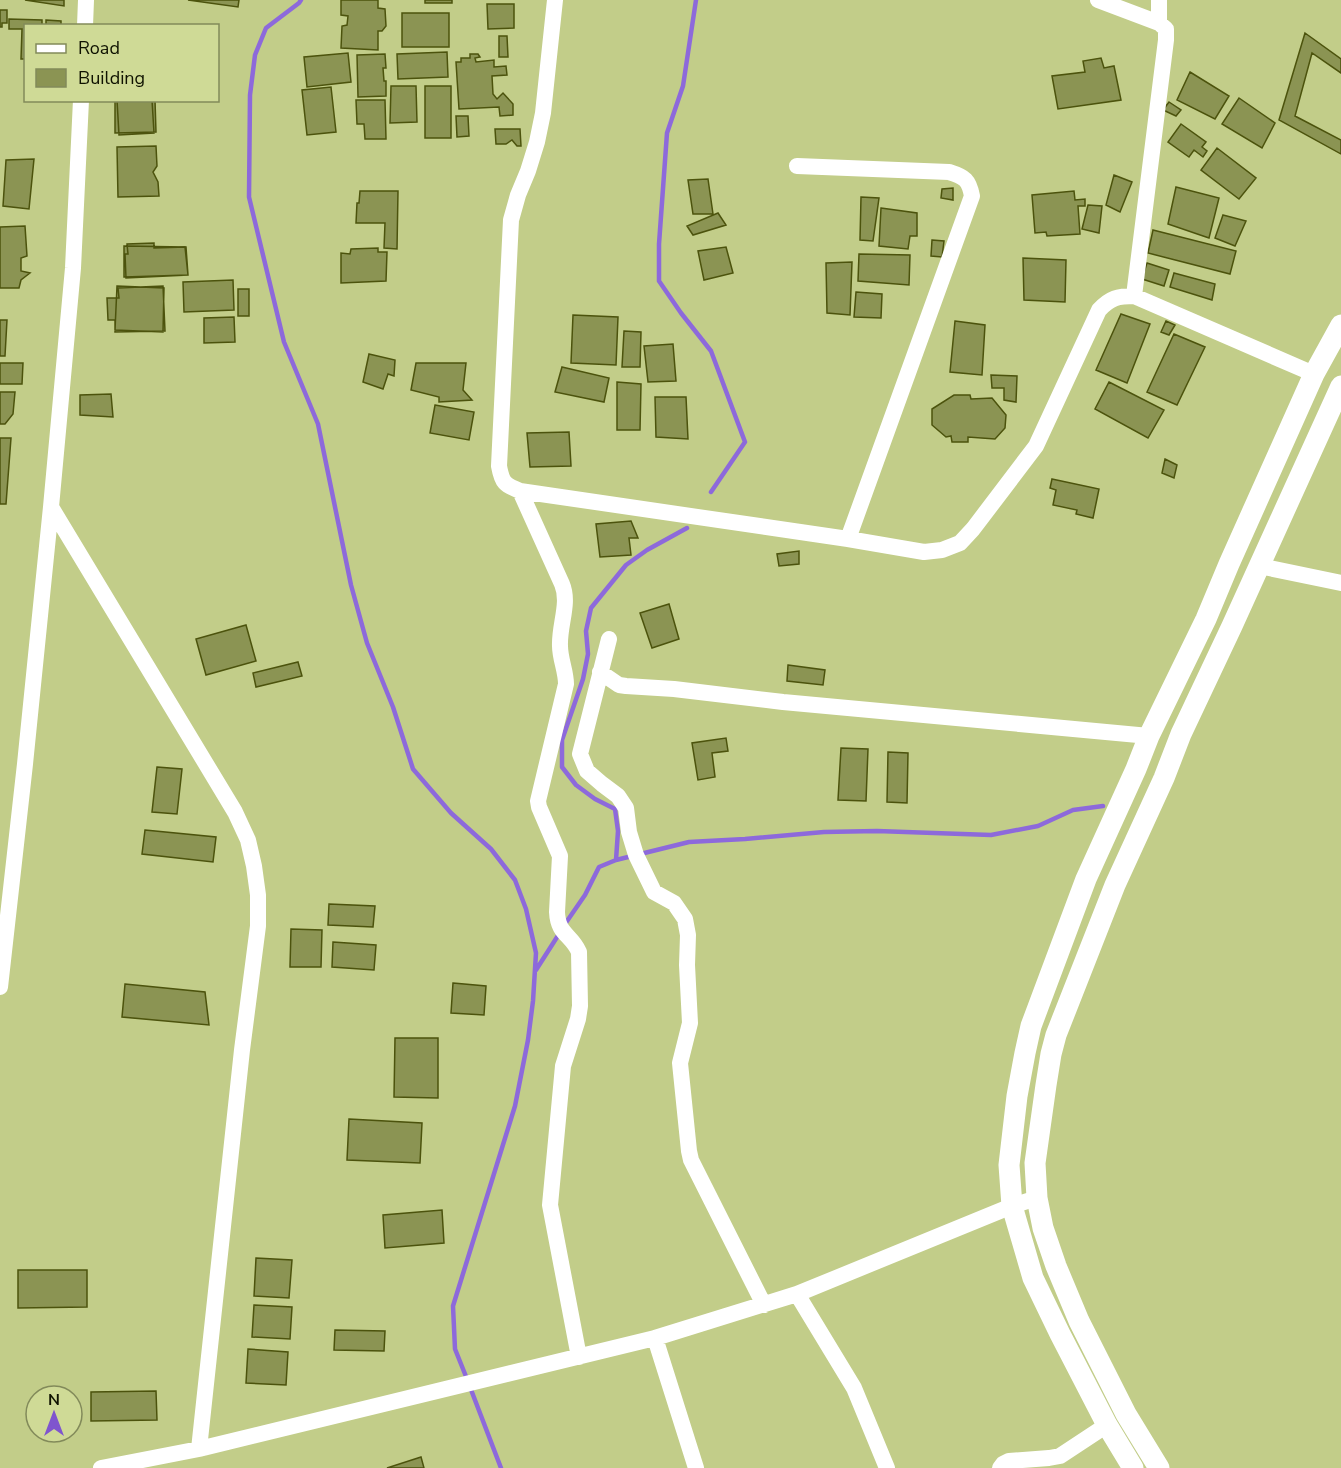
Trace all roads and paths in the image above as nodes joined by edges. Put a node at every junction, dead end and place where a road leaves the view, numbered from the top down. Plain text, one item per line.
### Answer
1 (86, 0) edge
2 (555, 0) edge
3 (1098, 0) edge
4 (1159, 0) edge
5 (1159, 23) junction
6 (85, 24) edge
7 (81, 102) edge
8 (797, 166) dead end
9 (1134, 296) junction
10 (1341, 325) edge
11 (1314, 374) junction
12 (1341, 387) edge
13 (520, 491) junction
14 (51, 507) junction
15 (848, 539) junction
16 (1259, 566) junction
17 (1341, 583) edge
18 (609, 639) dead end
19 (600, 672) junction
20 (1149, 736) junction
21 (0, 987) edge
22 (1037, 1198) junction
23 (1012, 1206) junction
24 (797, 1294) junction
25 (765, 1305) junction
26 (655, 1338) junction
27 (579, 1357) junction
28 (1107, 1425) junction
29 (199, 1449) junction
30 (101, 1468) edge
31 (696, 1468) edge
32 (887, 1468) edge
33 (1000, 1468) edge
34 (1134, 1468) edge
35 (1159, 1468) edge

1 - 6 street
2 - 13 street
3 - 5 street
4 - 5 street
5 - 9 street
7 - 14 street
8 - 15 street
9 - 11 street
9 - 15 street
10 - 11 street
11 - 20 street
12 - 16 street
13 - 15 street
13 - 27 street
14 - 21 street
14 - 29 street
16 - 17 street
16 - 22 street
18 - 19 street
19 - 20 street
19 - 25 street
20 - 23 street
22 - 23 street
22 - 35 street
23 - 24 street
23 - 28 street
24 - 25 street
24 - 32 street
25 - 26 street
26 - 27 street
26 - 31 street
27 - 29 street
28 - 33 street
28 - 34 street
29 - 30 street

